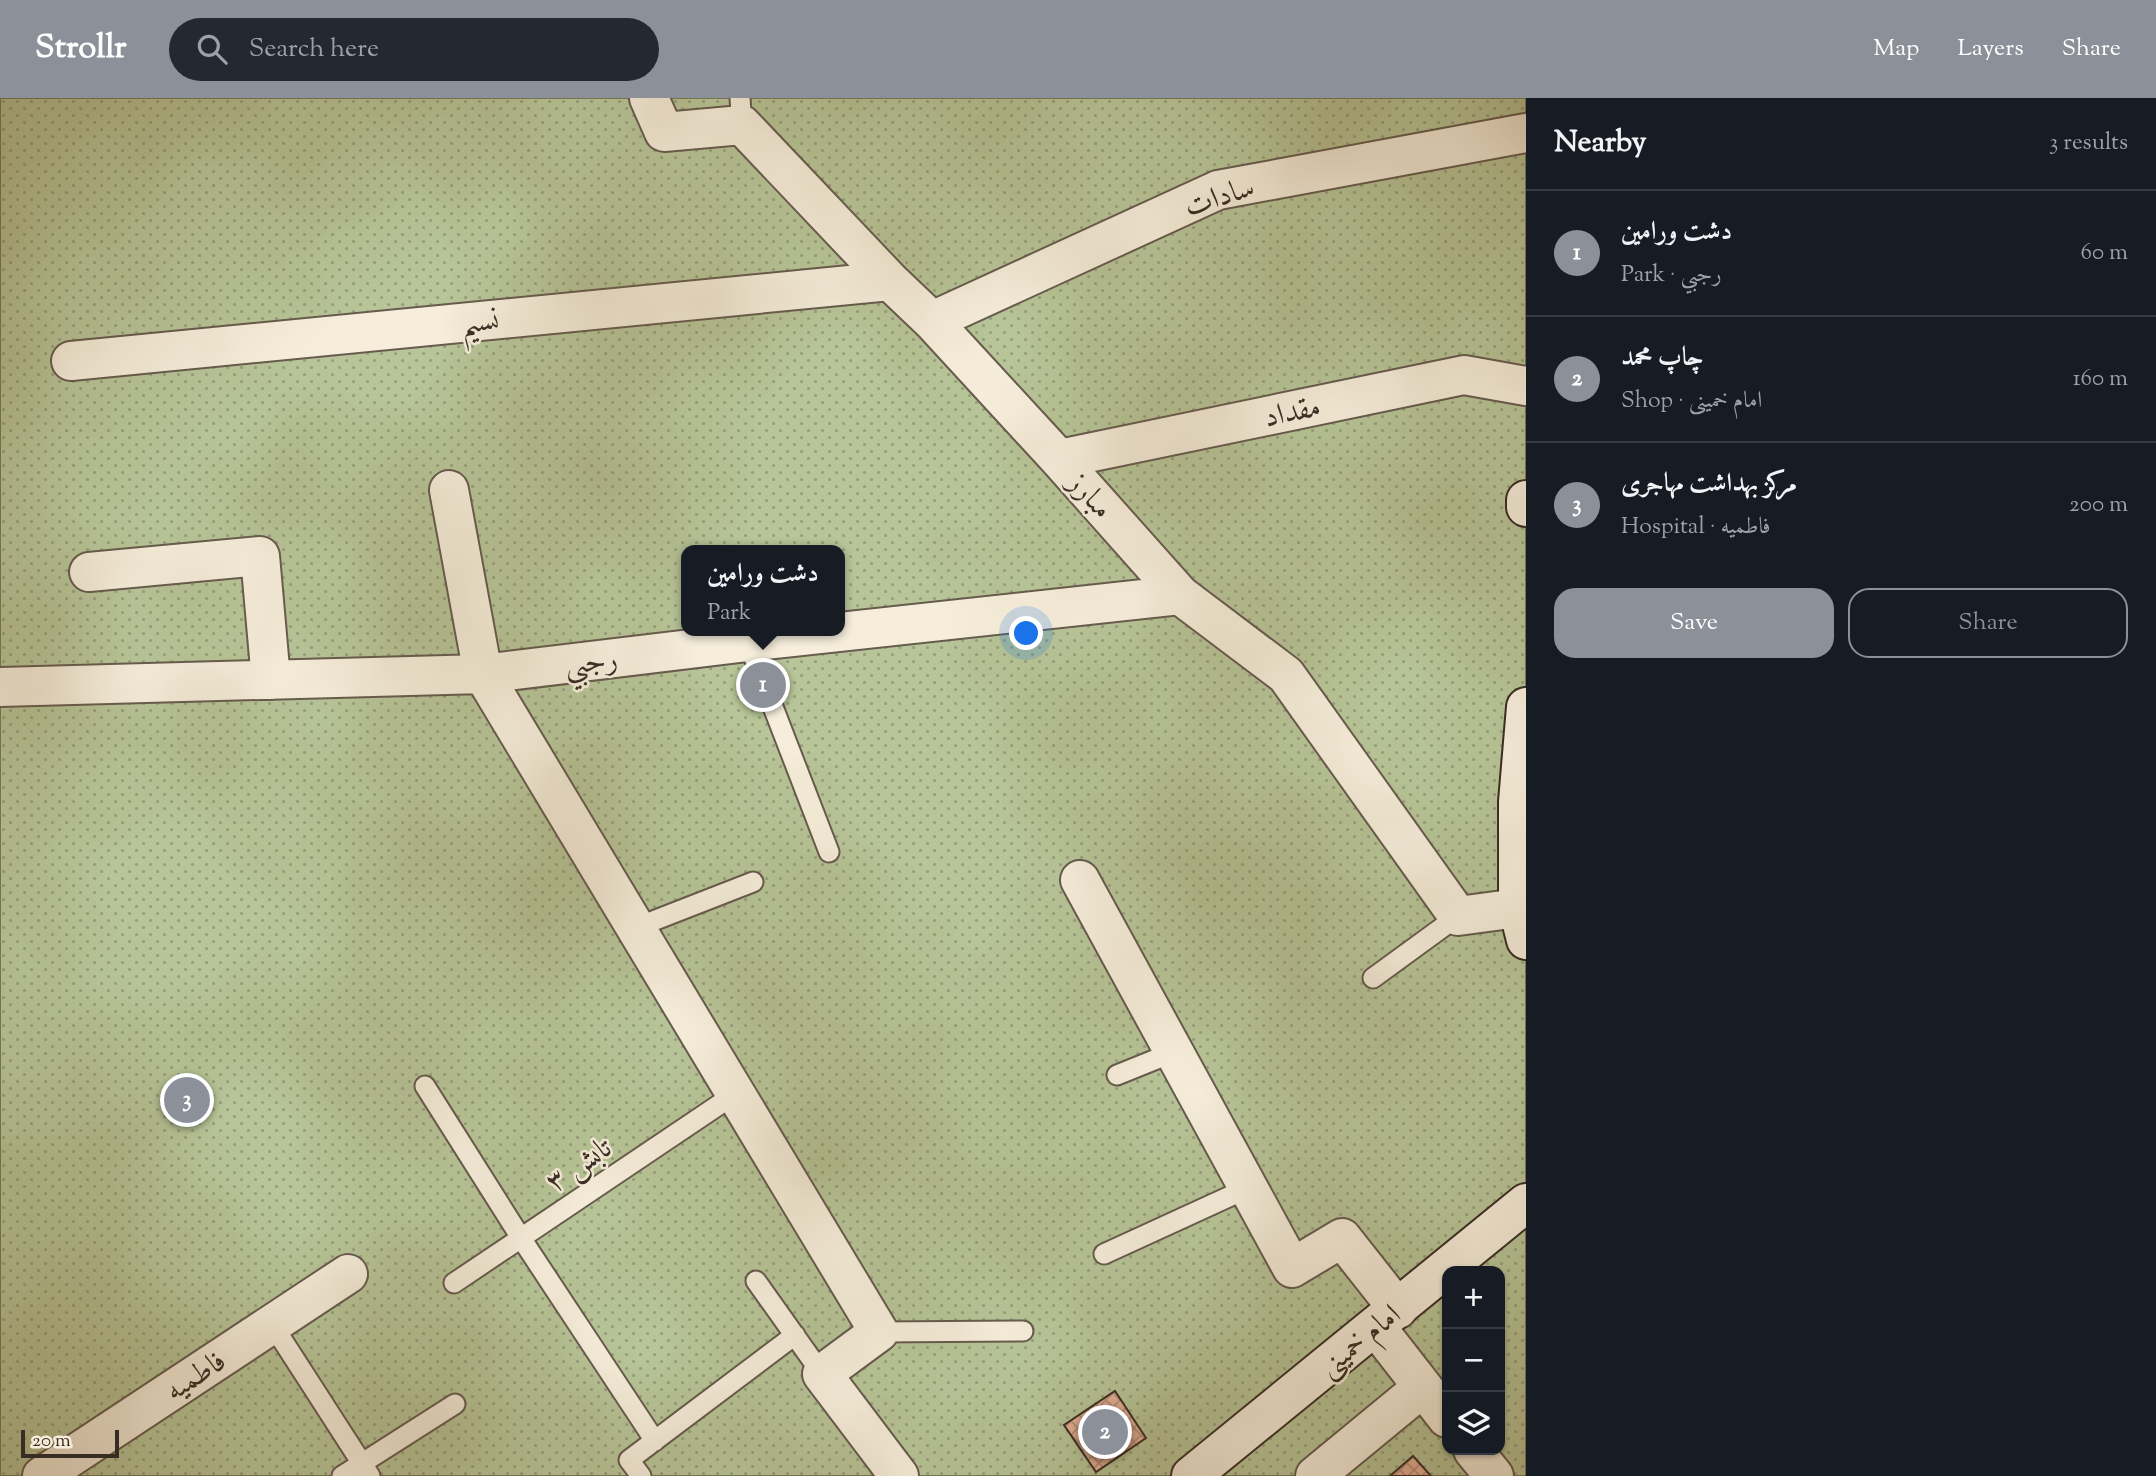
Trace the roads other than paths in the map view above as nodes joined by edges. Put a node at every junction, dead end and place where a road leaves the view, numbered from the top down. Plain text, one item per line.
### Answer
1 (649, 98) edge
2 (741, 112) edge
3 (1526, 133) edge
4 (890, 281) junction
5 (932, 321) junction
6 (71, 361) dead end
7 (1526, 386) edge
8 (1059, 458) junction
9 (449, 490) dead end
10 (1526, 500) edge
11 (1526, 507) edge
12 (89, 572) dead end
13 (1180, 595) junction
14 (845, 631) edge
15 (803, 636) edge
16 (748, 642) junction
17 (483, 674) junction
18 (271, 680) junction
19 (0, 687) edge
20 (1526, 707) edge
21 (829, 852) dead end
22 (1080, 880) dead end
23 (753, 882) dead end
24 (1458, 916) junction
25 (1522, 924) edge
26 (635, 928) junction
27 (1373, 978) dead end
28 (1174, 1052) junction
29 (1117, 1075) dead end
30 (425, 1086) dead end
31 (735, 1094) junction
32 (1248, 1188) junction
33 (1526, 1203) edge
34 (521, 1238) junction
35 (1104, 1254) dead end
36 (348, 1274) dead end
37 (757, 1281) dead end
38 (454, 1283) dead end
39 (1387, 1318) junction
40 (272, 1324) junction
41 (1023, 1331) dead end
42 (879, 1332) junction
43 (795, 1335) junction
44 (822, 1374) junction
45 (1423, 1387) junction
46 (455, 1404) dead end
47 (1442, 1412) edge
48 (655, 1441) junction
49 (1477, 1455) edge
50 (366, 1470) edge
51 (42, 1476) edge
52 (342, 1476) edge
53 (641, 1476) edge
54 (900, 1476) edge
55 (1191, 1476) edge
56 (1315, 1476) edge
57 (1494, 1476) edge

1 - 2 street, مبارز
2 - 4 street, مبارز
3 - 5 street, سادات
4 - 5 street, مبارز
4 - 6 street, نسيم
5 - 8 street, مبارز
7 - 8 street, مقداد
8 - 13 street, مبارز
9 - 17 street
10 - 11 street
12 - 18 street
13 - 14 street, رجبي
13 - 24 street, مبارز
15 - 16 street, رجبي
16 - 17 street, رجبي
16 - 21 lane
17 - 18 street, رجبي
17 - 26 street
18 - 19 street, رجبي
20 - 25 street
22 - 28 street
23 - 26 lane
24 - 25 street
24 - 27 lane
26 - 31 street
28 - 29 lane
28 - 32 street
30 - 34 lane
31 - 34 lane, تابش ۳
31 - 42 street
32 - 35 lane
32 - 39 street
33 - 39 street, امام خمینی
34 - 38 lane, تابش ۳
34 - 48 lane
36 - 40 street, فاطميه
37 - 43 lane
39 - 45 street
39 - 55 street, امام خمینی
40 - 50 lane
40 - 51 street, فاطميه
41 - 42 lane
42 - 44 street
43 - 44 lane
43 - 48 lane
44 - 54 street
45 - 47 street
45 - 56 street
46 - 50 lane
48 - 53 lane
49 - 57 street
50 - 52 lane

